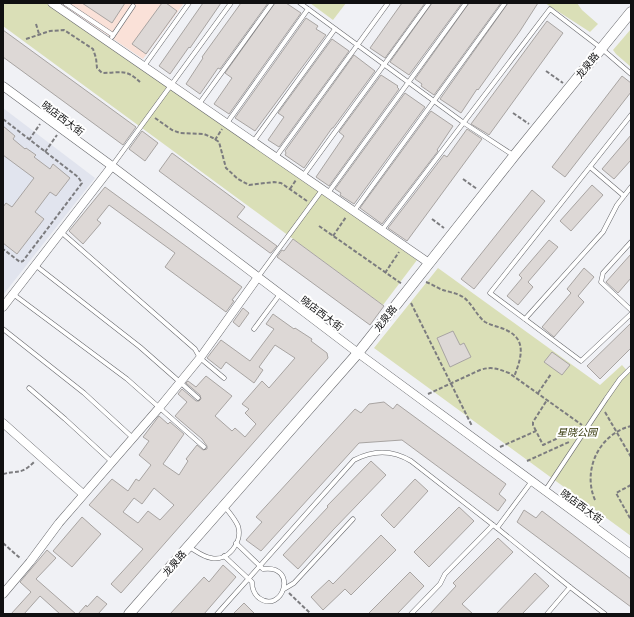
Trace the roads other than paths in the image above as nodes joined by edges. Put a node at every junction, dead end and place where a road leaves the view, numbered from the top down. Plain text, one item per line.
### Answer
1 (53, 3) edge
2 (65, 3) edge
3 (189, 3) edge
4 (231, 3) edge
5 (272, 3) edge
6 (300, 3) edge
7 (388, 3) edge
8 (429, 3) edge
9 (466, 3) edge
10 (505, 3) edge
11 (133, 6) dead end
12 (308, 9) junction
13 (631, 12) edge
14 (335, 28) junction
15 (111, 39) junction
16 (357, 45) junction
17 (601, 48) junction
18 (384, 64) junction
19 (143, 66) junction
20 (631, 74) edge
21 (409, 82) junction
22 (171, 85) junction
23 (3, 86) edge
24 (434, 101) junction
25 (199, 104) junction
26 (631, 115) edge
27 (464, 123) junction
28 (227, 124) junction
29 (253, 142) junction
30 (514, 156) junction
31 (276, 157) junction
32 (112, 166) junction
33 (590, 167) junction
34 (303, 176) junction
35 (631, 187) edge
36 (325, 192) junction
37 (624, 196) junction
38 (353, 210) junction
39 (382, 230) junction
40 (61, 232) junction
41 (631, 242) edge
42 (429, 263) junction
43 (35, 265) junction
44 (258, 277) junction
45 (13, 294) junction
46 (280, 294) junction
47 (3, 307) edge
48 (631, 310) edge
49 (631, 314) edge
50 (525, 319) junction
51 (3, 329) edge
52 (254, 329) dead end
53 (358, 353) junction
54 (200, 358) junction
55 (631, 368) edge
56 (224, 378) dead end
57 (180, 382) junction
58 (29, 388) dead end
59 (198, 398) dead end
60 (159, 408) junction
61 (3, 422) edge
62 (133, 438) junction
63 (204, 447) dead end
64 (112, 462) junction
65 (532, 481) junction
66 (545, 491) junction
67 (83, 494) junction
68 (224, 506) junction
69 (353, 520) dead end
70 (495, 526) junction
71 (236, 543) junction
72 (188, 546) junction
73 (631, 554) edge
74 (224, 556) junction
75 (260, 566) junction
76 (249, 578) junction
77 (570, 587) junction
78 (284, 589) junction
79 (3, 594) edge
80 (129, 614) edge
81 (217, 614) edge
82 (411, 614) edge
83 (547, 614) edge
84 (605, 614) edge

1 - 15 street
2 - 15 lane
3 - 19 lane
4 - 22 lane
5 - 25 lane
6 - 12 lane
7 - 16 lane
8 - 18 lane
9 - 21 lane
10 - 24 lane
11 - 15 lane
12 - 14 lane
12 - 28 lane
13 - 17 street, 龙泉路
14 - 16 lane
14 - 29 lane
15 - 19 street
16 - 18 lane
16 - 31 lane
17 - 20 lane
17 - 27 lane
17 - 30 street, 龙泉路
18 - 21 lane
18 - 34 lane
19 - 22 street
21 - 24 lane
21 - 36 lane
22 - 25 street
22 - 32 lane
23 - 32 street, 晓店西大街
24 - 27 lane
24 - 38 lane
25 - 28 street
26 - 33 lane
27 - 30 lane
27 - 39 lane
28 - 29 street
29 - 31 street
30 - 42 street, 龙泉路
31 - 34 street
32 - 40 street
32 - 44 street, 晓店西大街
33 - 37 lane
33 - 50 lane
34 - 36 street
35 - 37 lane
36 - 38 street
36 - 44 lane
37 - 50 lane
38 - 39 street
39 - 42 street
40 - 43 street
40 - 54 lane
41 - 48 lane
42 - 53 street, 龙泉路
43 - 45 street
43 - 57 lane
44 - 46 street, 晓店西大街
44 - 54 street
45 - 47 street
45 - 60 lane
46 - 52 lane
46 - 53 street, 晓店西大街
49 - 50 lane
51 - 62 lane
53 - 65 street, 晓店西大街
53 - 68 street, 龙泉路
54 - 56 lane
54 - 57 street
55 - 66 lane
57 - 59 lane
57 - 60 street
58 - 64 lane
60 - 62 street
60 - 63 lane
61 - 67 street
62 - 64 street
64 - 67 street
65 - 66 street, 晓店西大街
65 - 70 lane
66 - 73 street, 晓店西大街
67 - 79 street
68 - 71 lane
68 - 72 street, 龙泉路
69 - 78 lane
70 - 75 lane
70 - 77 lane
70 - 82 lane
71 - 74 lane
71 - 75 lane
72 - 74 lane
72 - 80 street, 龙泉路
74 - 76 lane
75 - 76 lane
75 - 78 lane
76 - 78 lane
76 - 81 lane
77 - 83 lane
77 - 84 lane

